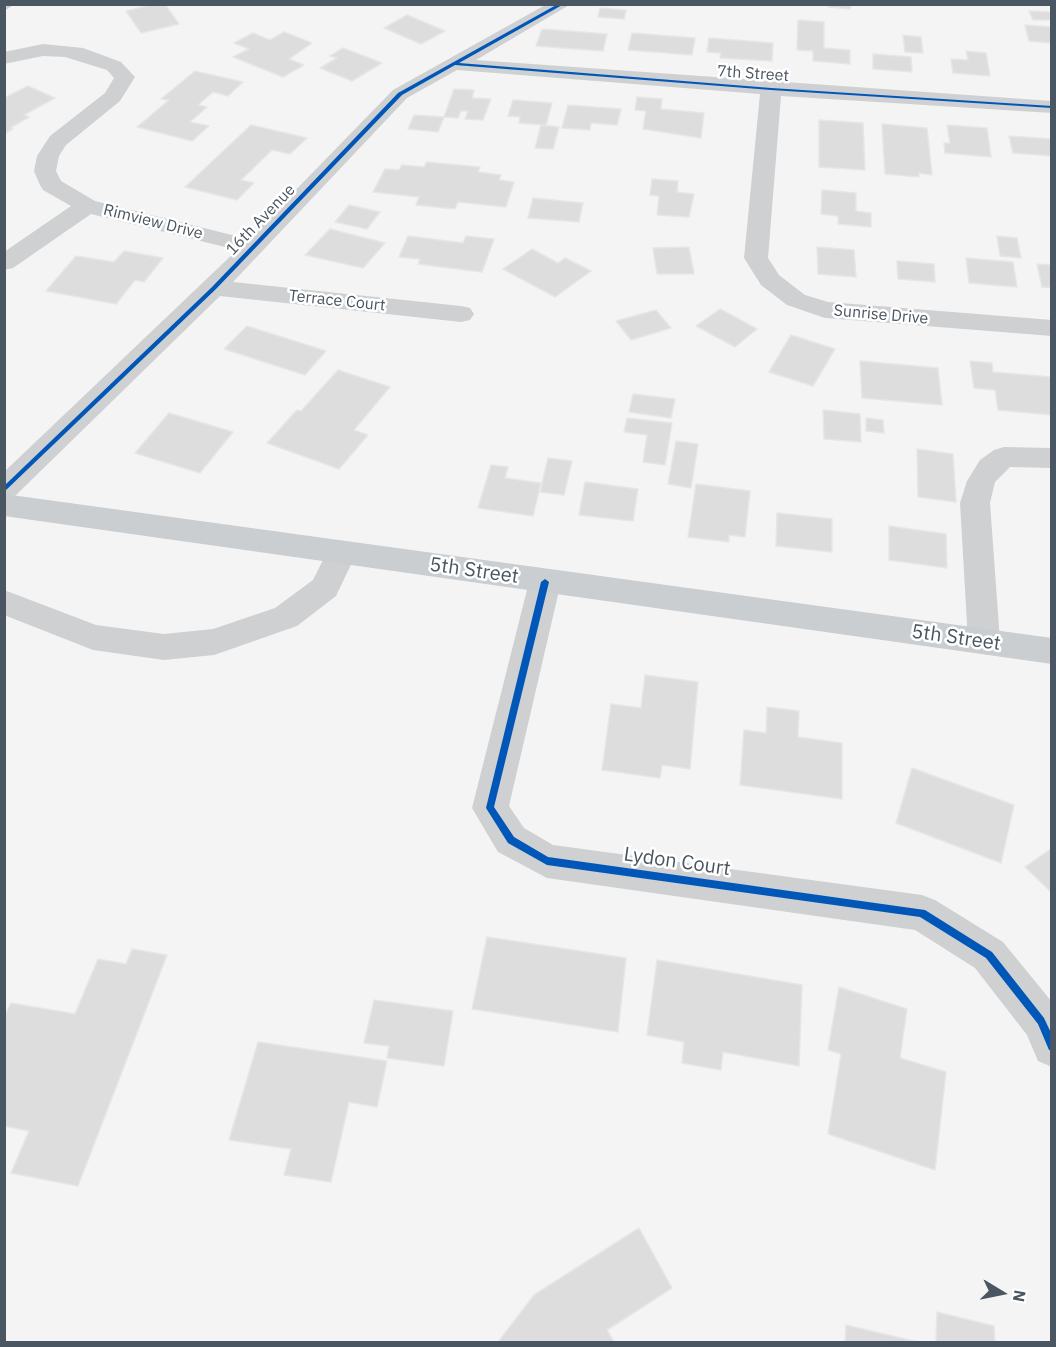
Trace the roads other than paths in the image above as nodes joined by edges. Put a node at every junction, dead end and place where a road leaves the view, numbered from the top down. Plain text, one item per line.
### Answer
1 (562, 4) edge
2 (4, 58) edge
3 (453, 64) junction
4 (771, 90) junction
5 (1052, 107) edge
6 (87, 206) junction
7 (253, 248) junction
8 (4, 263) edge
9 (214, 288) junction
10 (461, 314) dead end
11 (1052, 328) edge
12 (1052, 458) edge
13 (4, 490) edge
14 (4, 504) edge
15 (342, 552) junction
16 (545, 582) junction
17 (4, 602) edge
18 (984, 642) junction
19 (1052, 651) edge
20 (1052, 1047) edge

1 - 3 street, 16th Avenue
2 - 6 street, Rimview Drive
3 - 4 street, 7th Street
3 - 7 street, 16th Avenue
4 - 5 street, 7th Street
4 - 11 street, Sunrise Drive
6 - 7 street, Rimview Drive
6 - 8 street, Rimview Drive
7 - 9 street, 16th Avenue
9 - 10 street, Terrace Court
9 - 13 street, 16th Avenue
12 - 18 street
14 - 15 main road, 5th Street
15 - 16 main road, 5th Street
15 - 17 street
16 - 18 main road, 5th Street
16 - 20 street, Lydon Court
18 - 19 main road, 5th Street

